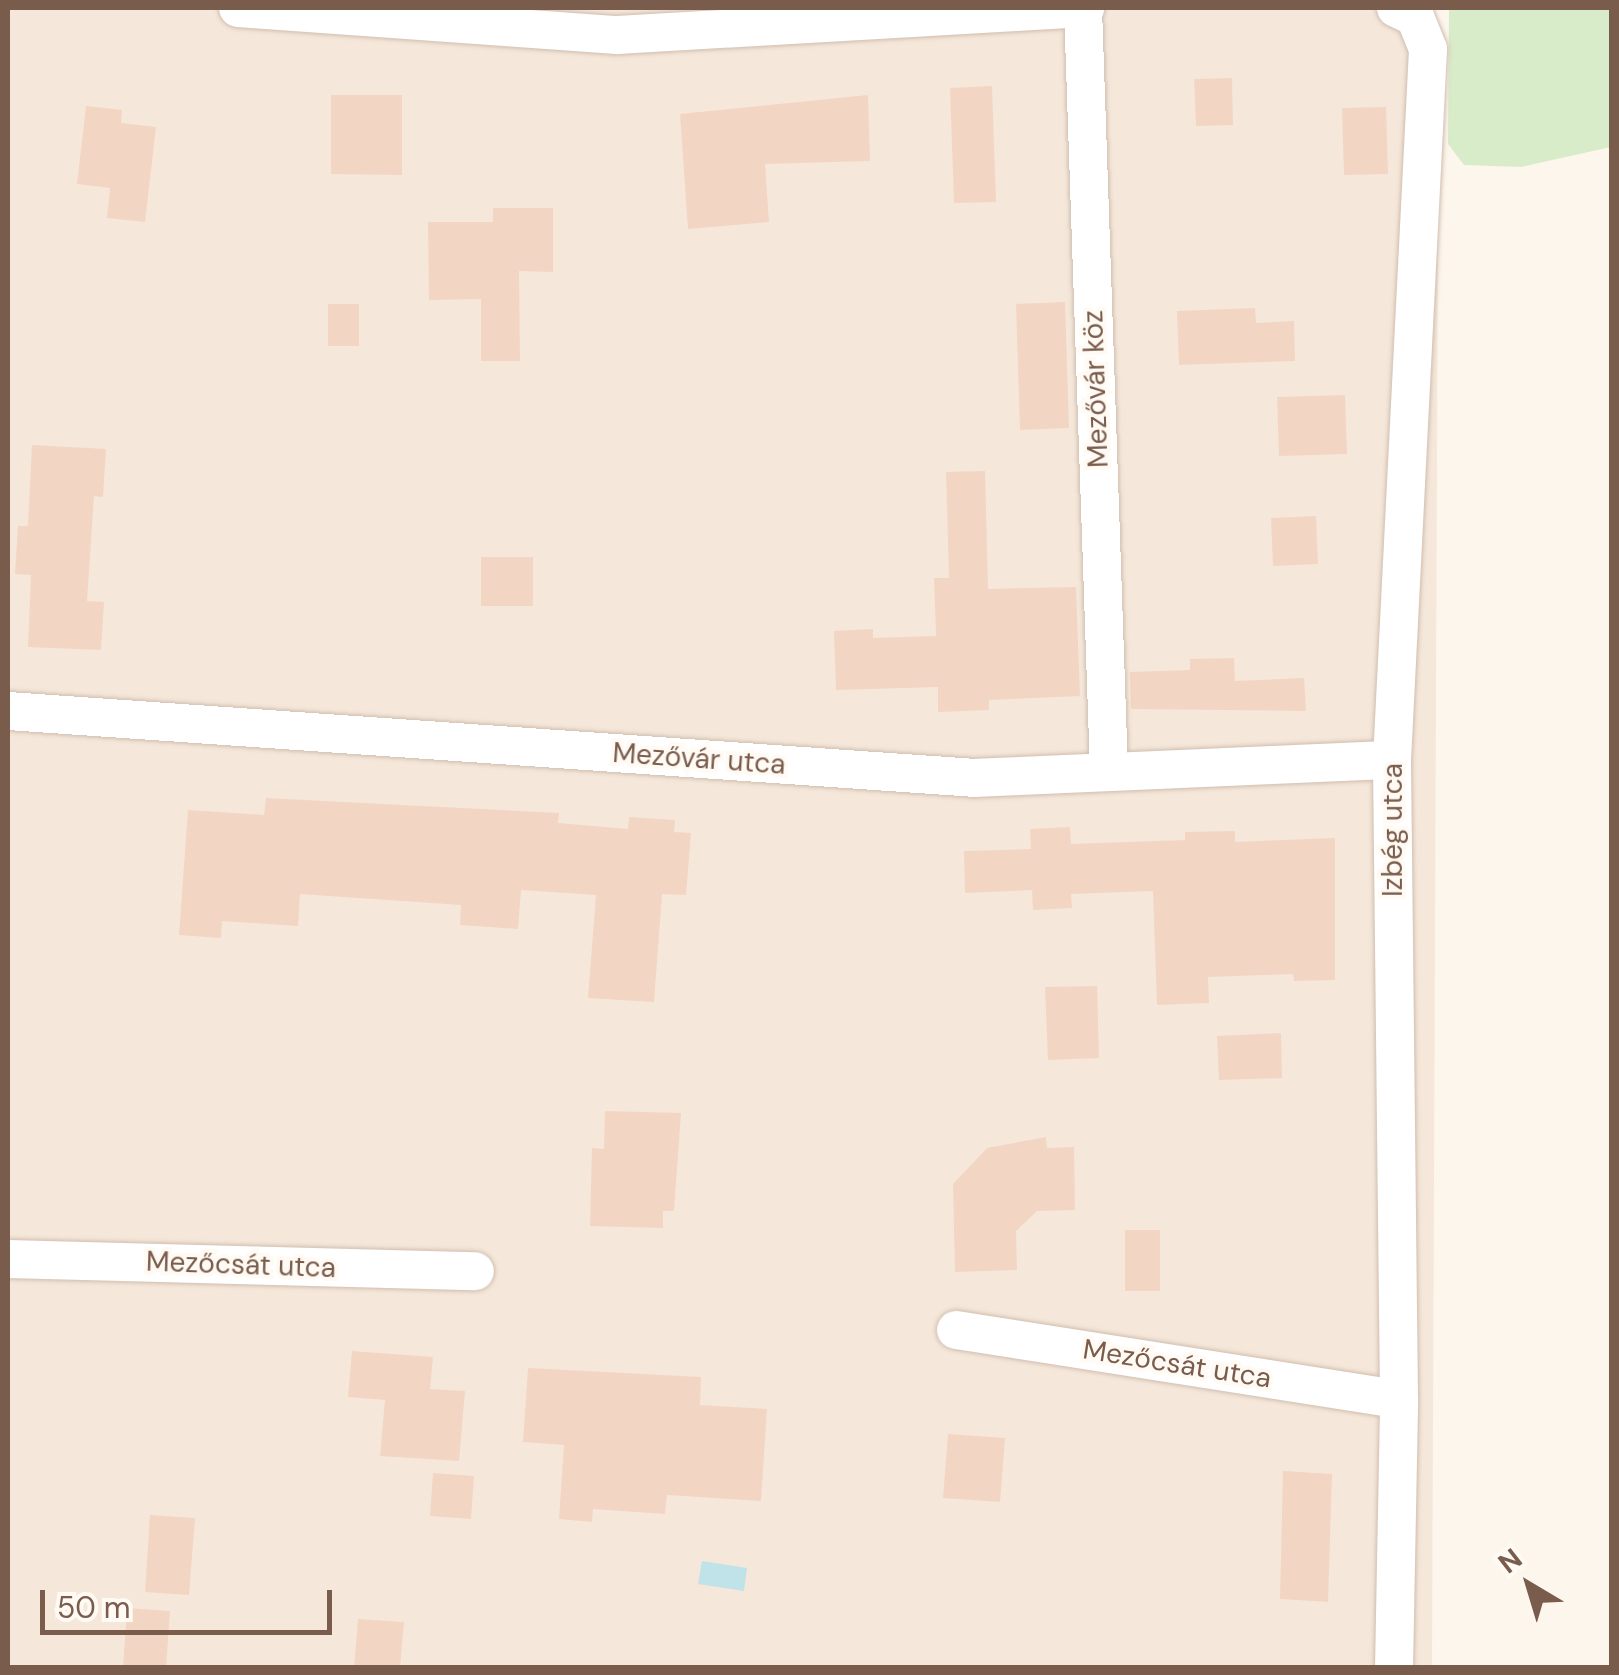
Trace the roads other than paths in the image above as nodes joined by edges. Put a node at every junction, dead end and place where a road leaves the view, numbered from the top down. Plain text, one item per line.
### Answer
1 (238, 8) edge
2 (1084, 8) edge
3 (1396, 8) edge
4 (8, 711) edge
5 (1392, 760) junction
6 (1109, 771) junction
7 (8, 1259) edge
8 (475, 1272) dead end
9 (956, 1330) dead end
10 (1399, 1398) junction
11 (1394, 1668) edge

1 - 2 street
2 - 6 street, Mezővár köz
3 - 5 street, Izbég utca
4 - 6 street, Mezővár utca
5 - 6 street, Mezővár utca
5 - 10 street, Izbég utca
7 - 8 street, Mezőcsát utca
9 - 10 street, Mezőcsát utca
10 - 11 street, Izbég utca

